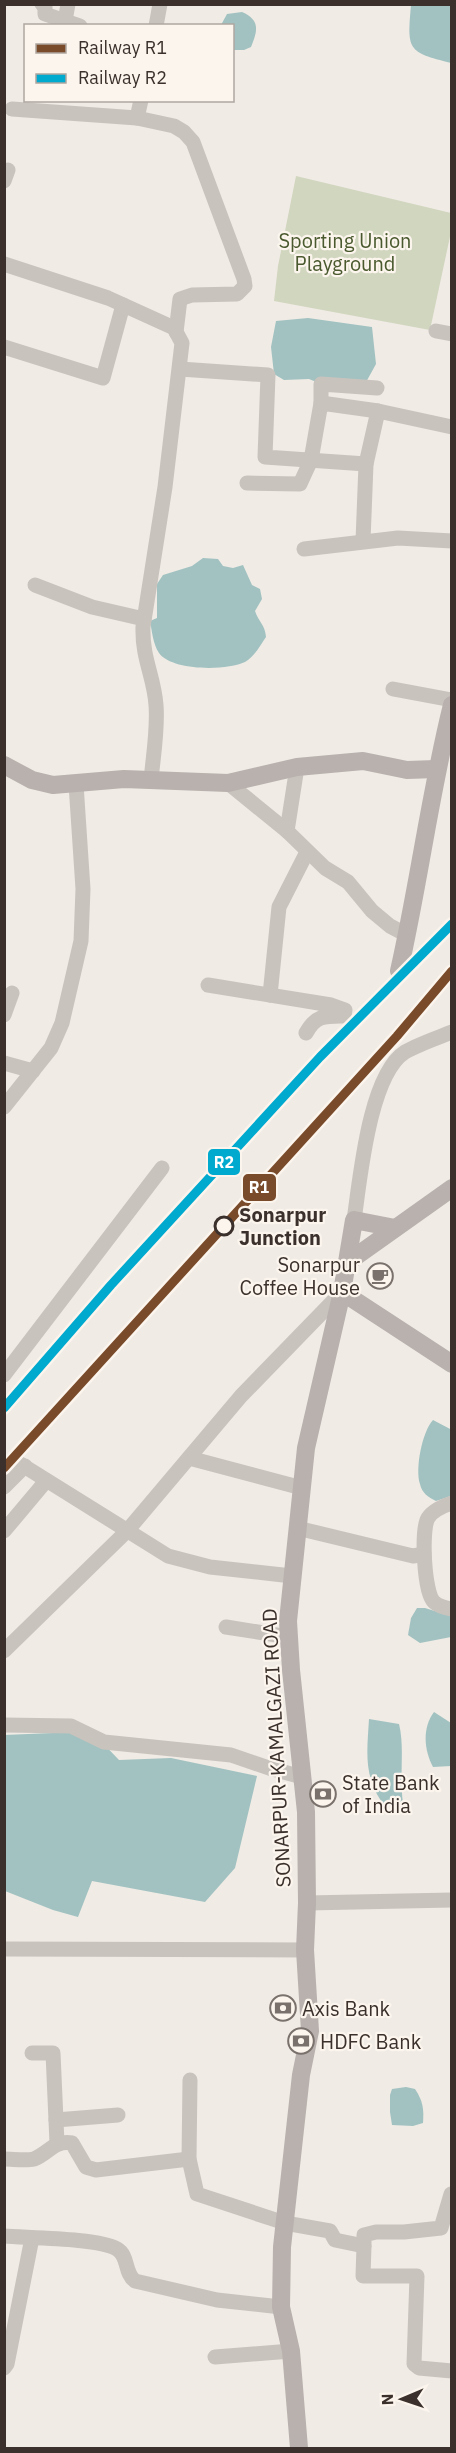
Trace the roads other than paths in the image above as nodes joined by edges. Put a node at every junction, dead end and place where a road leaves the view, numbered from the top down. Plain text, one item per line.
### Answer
1 (42, 4) edge
2 (68, 4) edge
3 (160, 4) edge
4 (73, 23) edge
5 (156, 24) edge
6 (141, 102) edge
7 (93, 108) edge
8 (12, 109) dead end
9 (137, 118) junction
10 (4, 264) edge
11 (123, 305) junction
12 (436, 331) dead end
13 (176, 332) junction
14 (452, 334) edge
15 (4, 347) edge
16 (180, 369) junction
17 (377, 388) dead end
18 (321, 403) junction
19 (378, 411) junction
20 (452, 427) edge
21 (311, 460) junction
22 (366, 464) junction
23 (247, 483) dead end
24 (363, 541) junction
25 (452, 542) edge
26 (304, 549) dead end
27 (35, 585) dead end
28 (144, 619) junction
29 (393, 689) dead end
30 (452, 700) edge
31 (452, 705) edge
32 (4, 765) edge
33 (297, 767) junction
34 (436, 769) junction
35 (152, 781) junction
36 (228, 783) junction
37 (76, 784) junction
38 (287, 831) junction
39 (307, 852) junction
40 (407, 935) junction
41 (399, 971) dead end
42 (208, 985) dead end
43 (12, 993) dead end
44 (270, 995) junction
45 (4, 1015) edge
46 (452, 1032) edge
47 (306, 1033) dead end
48 (4, 1063) edge
49 (33, 1071) junction
50 (4, 1107) edge
51 (162, 1168) dead end
52 (452, 1188) edge
53 (354, 1220) junction
54 (395, 1228) junction
55 (348, 1262) junction
56 (342, 1293) junction
57 (452, 1364) edge
58 (4, 1375) edge
59 (189, 1458) junction
60 (46, 1481) junction
61 (4, 1487) edge
62 (302, 1488) junction
63 (452, 1503) edge
64 (297, 1528) junction
65 (4, 1531) edge
66 (127, 1531) junction
67 (424, 1554) junction
68 (292, 1576) junction
69 (452, 1609) edge
70 (226, 1627) dead end
71 (289, 1637) junction
72 (4, 1651) edge
73 (4, 1725) edge
74 (302, 1777) junction
75 (452, 1900) edge
76 (307, 1903) junction
77 (4, 1949) edge
78 (305, 1950) junction
79 (32, 2053) dead end
80 (190, 2080) dead end
81 (118, 2115) dead end
82 (57, 2120) junction
83 (57, 2143) junction
84 (4, 2159) edge
85 (189, 2159) junction
86 (451, 2194) edge
87 (285, 2223) junction
88 (4, 2236) edge
89 (32, 2238) junction
90 (364, 2246) junction
91 (281, 2307) junction
92 (291, 2351) junction
93 (215, 2357) dead end
94 (4, 2368) edge
95 (452, 2371) edge
96 (299, 2448) edge

1 - 4 street
2 - 4 street
3 - 5 street
6 - 9 street
7 - 8 street
7 - 9 street
9 - 13 street
10 - 11 street
11 - 13 street
11 - 15 street
12 - 14 street
13 - 16 street
16 - 21 street
16 - 28 street
17 - 18 street
18 - 19 street
18 - 21 street
19 - 20 street
19 - 22 street
21 - 22 street
21 - 23 street
22 - 24 street
24 - 25 street
24 - 26 street
27 - 28 street
28 - 35 street
29 - 30 street
31 - 34 main road
32 - 37 main road
33 - 34 main road
33 - 36 main road
33 - 38 street
34 - 40 main road
35 - 36 main road
35 - 37 main road
36 - 38 street
37 - 49 street
38 - 39 street
39 - 40 street
39 - 44 street
40 - 41 main road
42 - 44 street
43 - 45 street
44 - 47 street
46 - 53 street
48 - 49 street
49 - 50 street
51 - 58 street
52 - 54 main road
53 - 54 main road
53 - 55 main road, SONARPUR-KAMALGAZI ROAD
54 - 55 main road
55 - 56 main road, SONARPUR-KAMALGAZI ROAD
56 - 57 main road
56 - 59 street
56 - 62 main road, SONARPUR-KAMALGAZI ROAD
59 - 62 street
59 - 66 street
60 - 61 street
60 - 65 street
60 - 66 street
62 - 64 main road, SONARPUR-KAMALGAZI ROAD
63 - 67 street
64 - 67 street
64 - 68 main road, SONARPUR-KAMALGAZI ROAD
66 - 68 street
66 - 72 street
67 - 69 street
68 - 71 main road, SONARPUR-KAMALGAZI ROAD
70 - 71 street
71 - 74 main road, SONARPUR-KAMALGAZI ROAD
73 - 74 street
74 - 76 main road, SONARPUR-KAMALGAZI ROAD
75 - 76 street
76 - 78 main road, SONARPUR-KAMALGAZI ROAD
77 - 78 street
78 - 87 main road, SONARPUR-KAMALGAZI ROAD
79 - 82 street
80 - 85 street
81 - 82 street
82 - 83 street
83 - 84 street
83 - 85 street
85 - 87 street
86 - 90 street
87 - 90 street
87 - 91 main road, SONARPUR-KAMALGAZI ROAD
88 - 89 street
89 - 91 street
89 - 94 street
90 - 95 street
91 - 92 main road, SONARPUR-KAMALGAZI ROAD
92 - 93 street
92 - 96 main road, SONARPUR-KAMALGAZI ROAD

